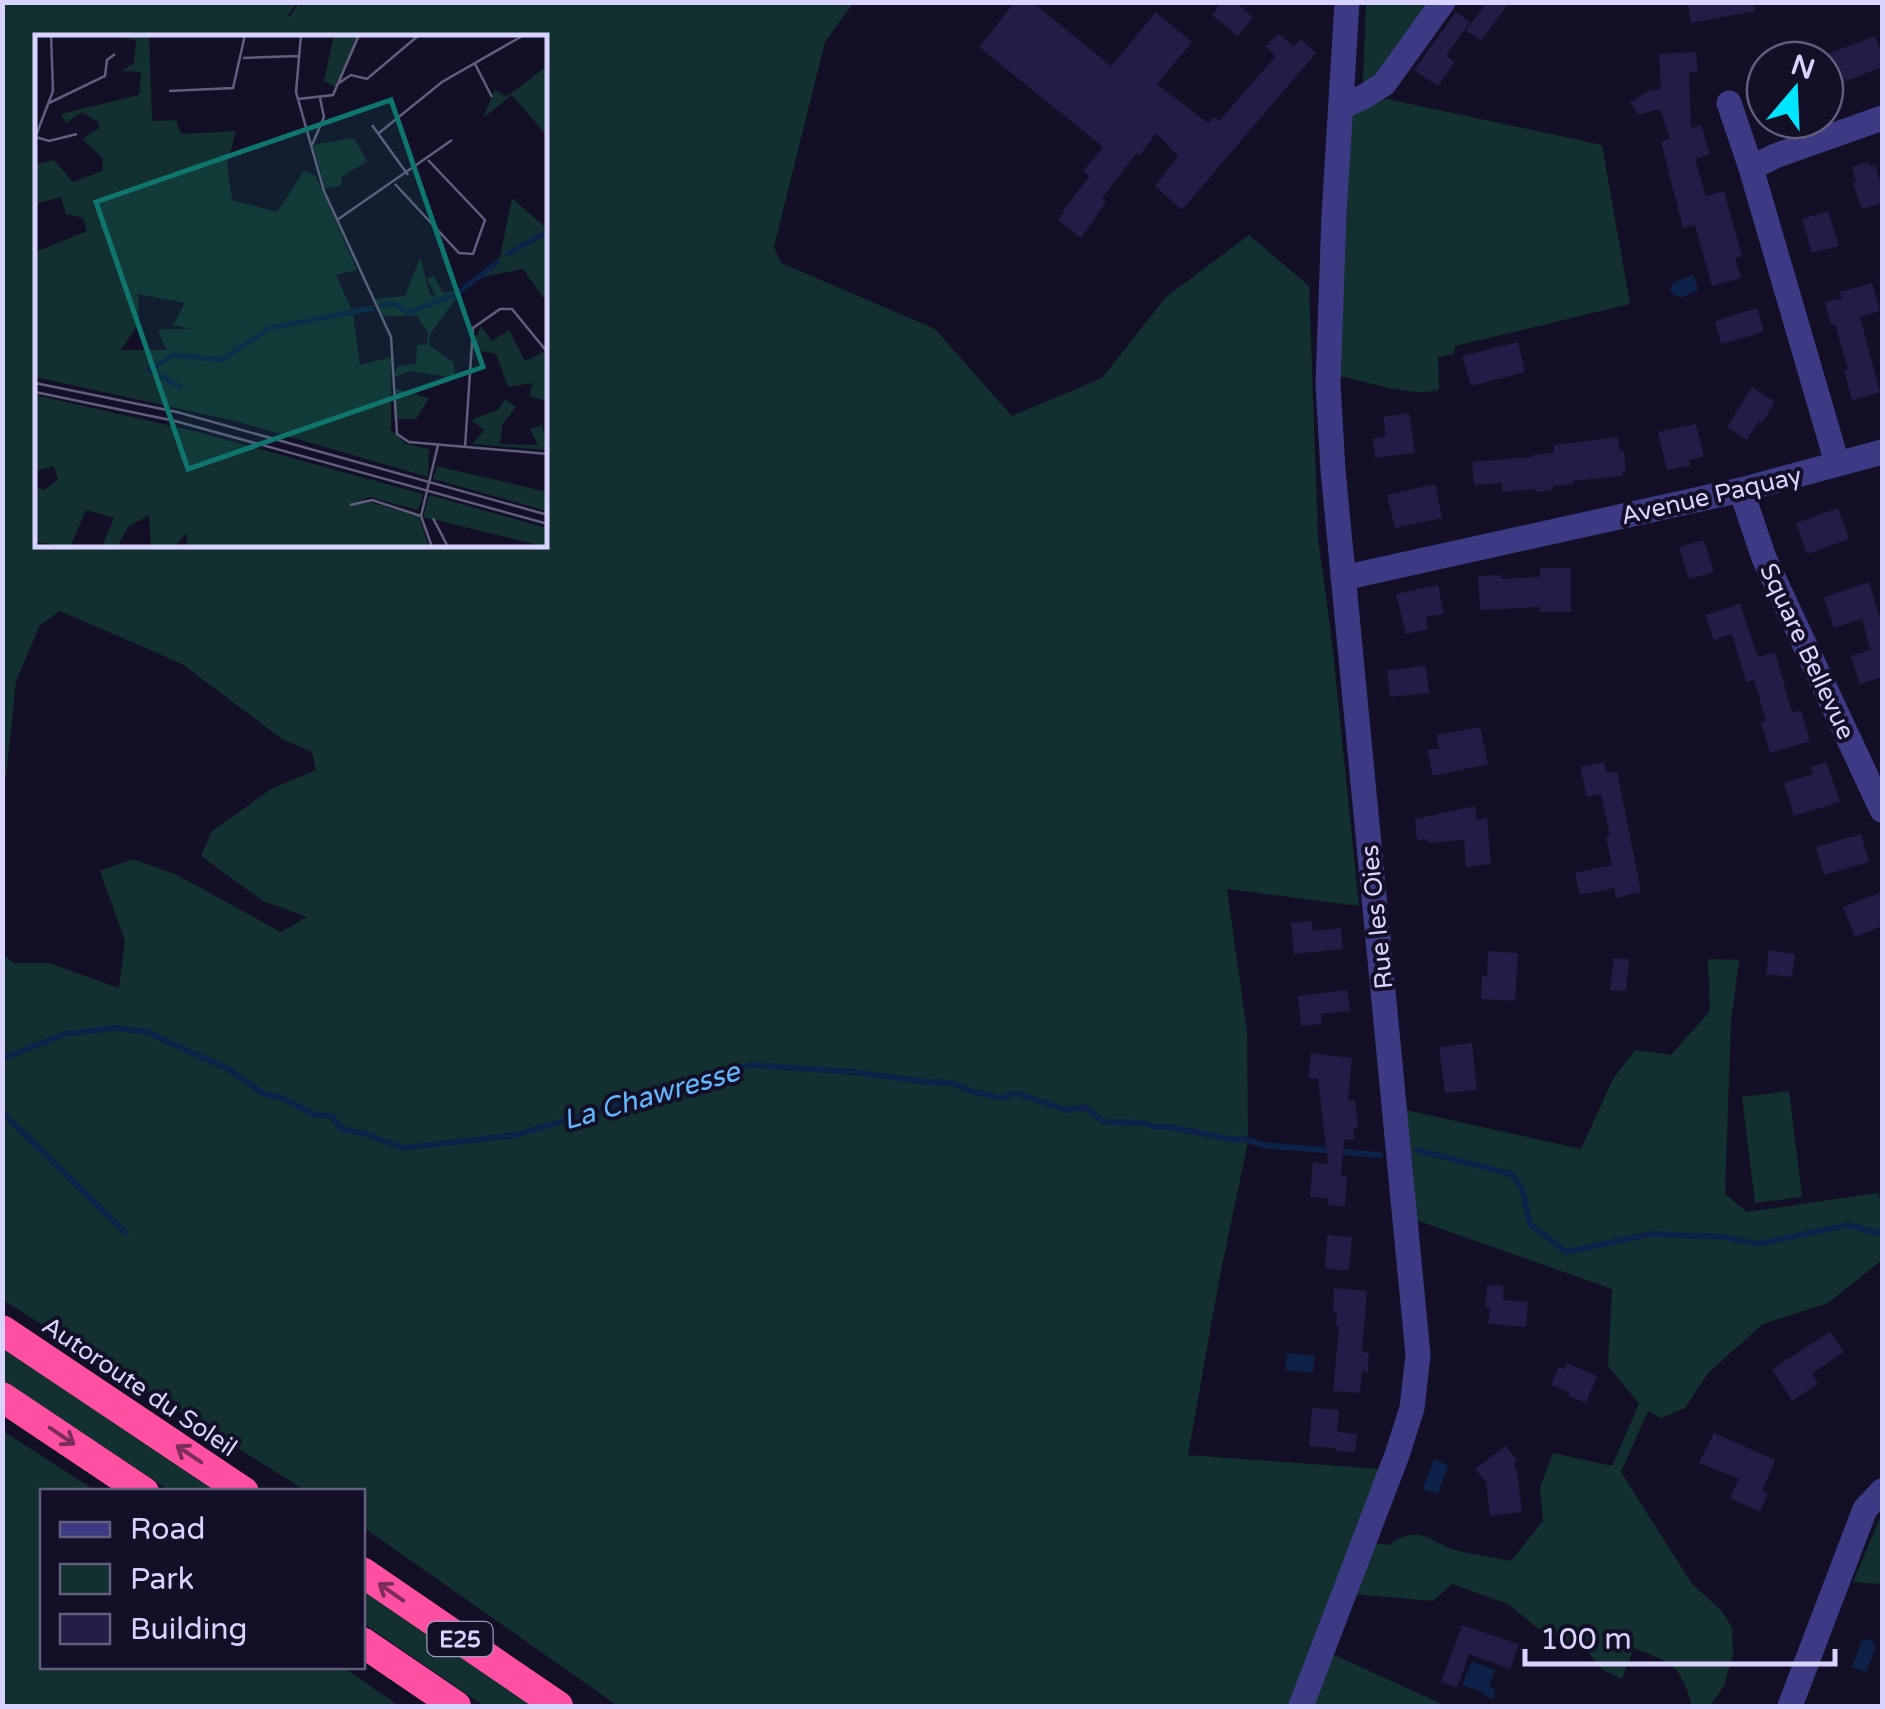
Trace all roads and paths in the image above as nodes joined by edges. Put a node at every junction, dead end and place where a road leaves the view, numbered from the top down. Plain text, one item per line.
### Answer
1 (1346, 2) edge
2 (1442, 2) edge
3 (1730, 104) dead end
4 (1342, 107) junction
5 (1882, 118) edge
6 (1751, 168) junction
7 (1882, 452) edge
8 (1837, 463) junction
9 (1741, 490) junction
10 (1343, 578) junction
11 (1882, 810) edge
12 (2, 1330) edge
13 (11, 1403) edge
14 (140, 1489) edge
15 (240, 1489) edge
16 (1882, 1490) edge
17 (365, 1574) edge
18 (365, 1644) edge
19 (456, 1706) edge
20 (558, 1706) edge
21 (1301, 1706) edge
22 (1790, 1706) edge

1 - 4 street, Rue les Oies
2 - 4 street
3 - 6 street, Avenue Paquay
4 - 10 street, Rue les Oies
5 - 6 street
6 - 8 street, Avenue Paquay
7 - 8 street
8 - 9 street, Avenue Paquay
9 - 10 street, Avenue Paquay
9 - 11 street, Square Bellevue
10 - 21 street, Rue les Oies
15 -> 12 highway, Autoroute du Soleil
13 -> 14 highway
16 - 22 street
20 -> 17 highway, E25
18 - 19 highway, E25

